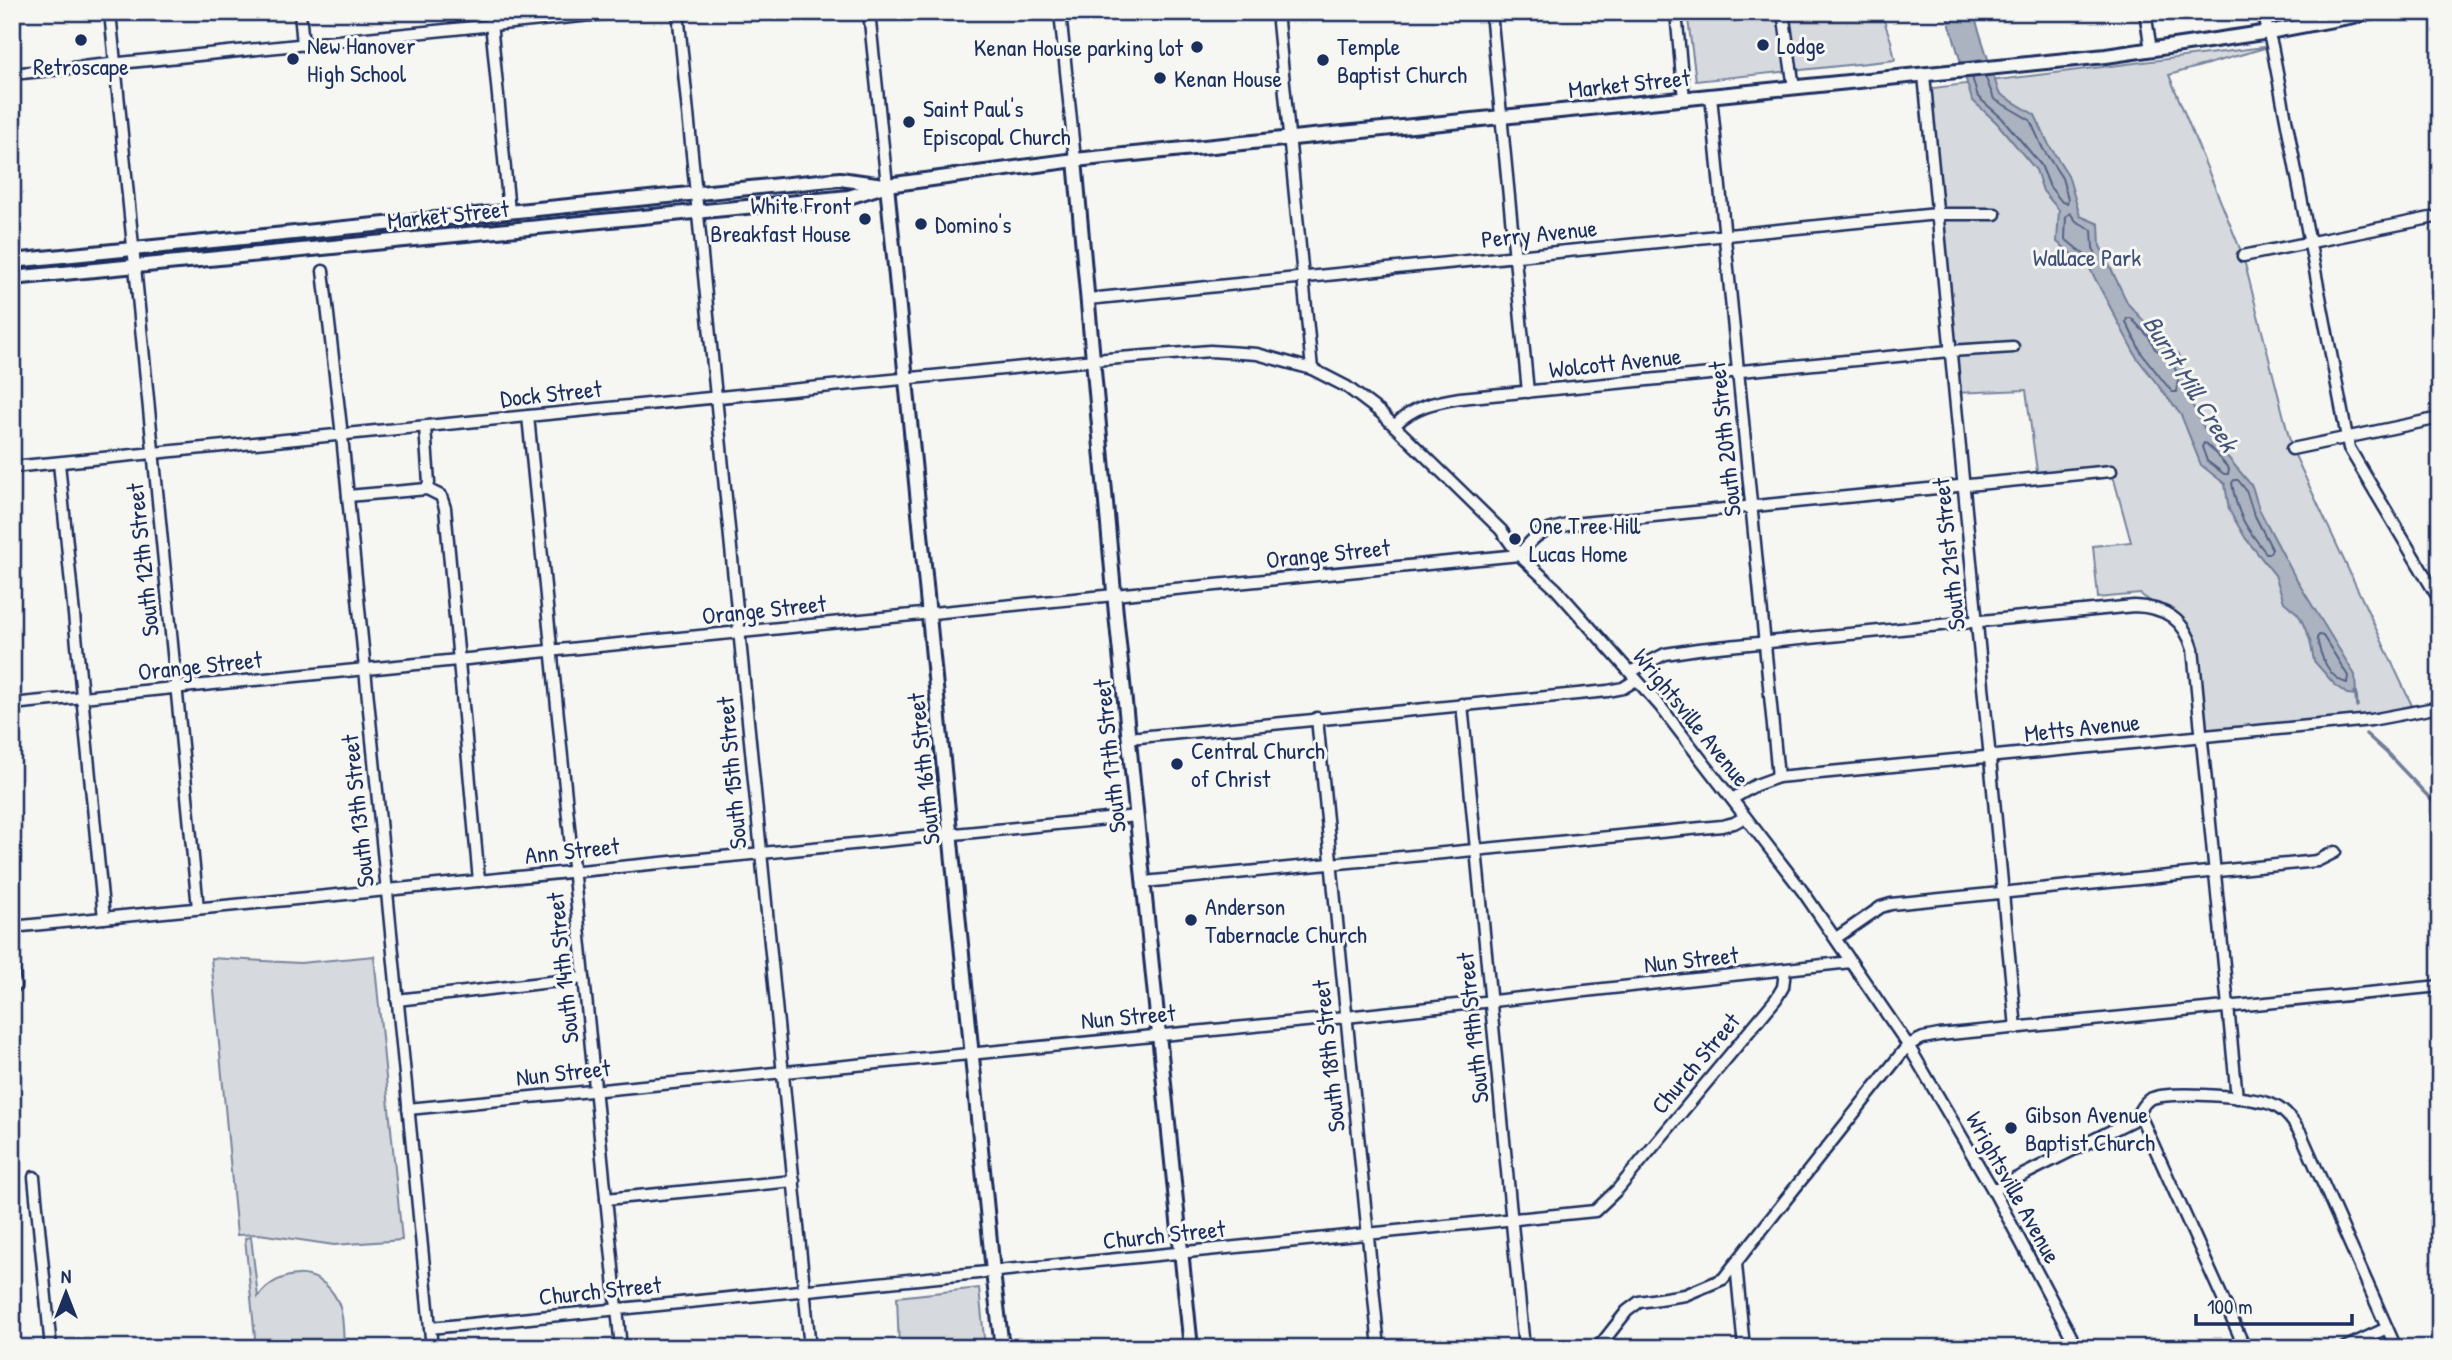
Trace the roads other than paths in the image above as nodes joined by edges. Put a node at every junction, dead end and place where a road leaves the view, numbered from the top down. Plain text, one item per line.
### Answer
1 (110, 12) edge
2 (300, 12) edge
3 (489, 12) edge
4 (621, 12) edge
5 (678, 12) edge
6 (869, 12) edge
7 (1060, 12) edge
8 (1277, 12) edge
9 (1491, 12) edge
10 (1676, 12) edge
11 (1783, 12) edge
12 (2145, 12) edge
13 (2263, 12) edge
14 (2375, 12) edge
15 (491, 26) junction
16 (2269, 32) junction
17 (303, 45) junction
18 (2151, 50) junction
19 (114, 64) junction
20 (12, 74) edge
21 (1924, 75) junction
22 (1794, 88) junction
23 (1712, 96) junction
24 (1684, 99) junction
25 (1502, 117) junction
26 (1291, 137) junction
27 (1075, 160) junction
28 (887, 185) junction
29 (697, 194) junction
30 (698, 210) junction
31 (509, 211) junction
32 (1937, 214) junction
33 (1995, 214) dead end
34 (2440, 216) edge
35 (1725, 236) junction
36 (2310, 243) junction
37 (132, 249) junction
38 (2243, 256) dead end
39 (1514, 257) junction
40 (12, 261) edge
41 (134, 267) junction
42 (323, 271) dead end
43 (1303, 277) junction
44 (12, 278) edge
45 (1088, 299) junction
46 (2013, 347) dead end
47 (1950, 351) junction
48 (1094, 360) junction
49 (1312, 369) junction
50 (1738, 371) junction
51 (905, 379) junction
52 (1528, 392) junction
53 (716, 398) junction
54 (528, 416) junction
55 (2440, 418) edge
56 (1395, 425) junction
57 (425, 427) junction
58 (342, 436) junction
59 (2347, 436) junction
60 (2292, 449) dead end
61 (153, 454) junction
62 (59, 463) junction
63 (12, 467) edge
64 (2112, 471) dead end
65 (1963, 486) junction
66 (427, 489) junction
67 (348, 496) junction
68 (1752, 507) junction
69 (1519, 555) junction
70 (1114, 596) junction
71 (2440, 601) edge
72 (928, 614) junction
73 (1976, 621) junction
74 (739, 632) junction
75 (1765, 642) junction
76 (552, 651) junction
77 (458, 660) junction
78 (364, 670) junction
79 (1633, 676) junction
80 (175, 688) junction
81 (83, 697) junction
82 (12, 704) edge
83 (1462, 704) junction
84 (2440, 708) edge
85 (1317, 718) junction
86 (2201, 737) junction
87 (1129, 738) junction
88 (1989, 757) junction
89 (1778, 777) junction
90 (1732, 799) junction
91 (1137, 816) junction
92 (1745, 817) junction
93 (950, 834) junction
94 (1477, 851) junction
95 (2335, 852) dead end
96 (760, 853) junction
97 (1331, 865) junction
98 (574, 871) junction
99 (2214, 872) junction
100 (479, 880) junction
101 (1144, 882) junction
102 (387, 890) junction
103 (2002, 893) junction
104 (198, 908) junction
105 (104, 918) junction
106 (12, 927) edge
107 (1836, 938) junction
108 (12, 958) edge
109 (1851, 962) junction
110 (1785, 971) junction
111 (584, 978) junction
112 (15, 986) dead end
113 (2440, 986) edge
114 (397, 1000) junction
115 (1491, 1002) junction
116 (2228, 1007) junction
117 (1346, 1017) junction
118 (2015, 1028) junction
119 (1158, 1035) junction
120 (1908, 1045) junction
121 (971, 1054) junction
122 (783, 1073) junction
123 (595, 1090) junction
124 (2236, 1098) junction
125 (408, 1109) junction
126 (2139, 1113) junction
127 (34, 1177) dead end
128 (794, 1181) junction
129 (1993, 1190) junction
130 (606, 1199) junction
131 (1512, 1220) junction
132 (1367, 1234) junction
133 (1180, 1254) junction
134 (1736, 1264) junction
135 (993, 1272) junction
136 (805, 1291) junction
137 (617, 1309) junction
138 (430, 1328) junction
139 (2387, 1328) junction
140 (51, 1348) edge
141 (432, 1348) edge
142 (621, 1348) edge
143 (810, 1348) edge
144 (1002, 1348) edge
145 (1191, 1348) edge
146 (1379, 1348) edge
147 (1524, 1348) edge
148 (1598, 1348) edge
149 (1744, 1348) edge
150 (2075, 1348) edge
151 (2245, 1348) edge
152 (2344, 1348) edge
153 (2396, 1348) edge

1 - 19 street, South 12th Street
2 - 17 street
3 - 15 street
4 - 15 street
5 - 29 street, South 15th Street
6 - 28 street
7 - 27 street
8 - 26 street
9 - 25 street
10 - 24 street
11 - 22 street
12 - 18 street
13 - 16 street
14 - 16 main road, Market Street
15 - 17 street
15 - 31 street
16 - 18 main road, Market Street
16 - 36 street
17 - 19 street
18 - 21 main road, Market Street
19 - 20 street
19 - 37 street, South 12th Street
21 - 22 main road, Market Street
21 - 32 street, South 21st Street
22 - 23 main road, Market Street
23 - 24 main road, Market Street
23 - 35 street, South 20th Street
24 - 25 main road, Market Street
25 - 26 main road, Market Street
25 - 39 street
26 - 27 main road, Market Street
26 - 43 street
27 - 28 main road, Market Street
27 - 45 main road, South 17th Street
28 - 29 main road, Market Street
28 - 30 main road, Market Street
28 - 51 main road, South 16th Street
29 - 30 street, South 15th Street
29 - 31 main road, Market Street
30 - 41 main road, Market Street
30 - 53 street, South 15th Street
31 - 37 main road, Market Street
32 - 33 street, Perry Avenue
32 - 35 street, Perry Avenue
32 - 47 street, South 21st Street
34 - 36 street
35 - 39 street, Perry Avenue
35 - 50 street, South 20th Street
36 - 38 street
36 - 59 street
37 - 40 main road, Market Street
37 - 41 street, South 12th Street
39 - 43 street, Perry Avenue
39 - 52 street
41 - 44 main road, Market Street
41 - 61 street, South 12th Street
42 - 58 street, South 13th Street
43 - 45 street, Perry Avenue
43 - 49 street
45 - 48 main road, South 17th Street
46 - 47 street, Wolcott Avenue
47 - 50 street, Wolcott Avenue
47 - 65 street, South 21st Street
48 - 49 street, Wrightsville Avenue
48 - 51 street, Dock Street
48 - 70 main road, South 17th Street
49 - 56 street, Wrightsville Avenue
50 - 52 street, Wolcott Avenue
50 - 68 street, South 20th Street
51 - 53 street, Dock Street
51 - 72 main road, South 16th Street
52 - 56 street, Wolcott Avenue
53 - 54 street, Dock Street
53 - 74 street, South 15th Street
54 - 57 street, Dock Street
54 - 76 street, South 14th Street
55 - 59 street
56 - 69 street, Wrightsville Avenue
57 - 58 street, Dock Street
57 - 66 street
58 - 61 street, Dock Street
58 - 67 street, South 13th Street
59 - 60 street
59 - 71 street
61 - 62 street, Dock Street
61 - 80 street, South 12th Street
62 - 63 street, Dock Street
62 - 81 street
64 - 65 street
65 - 68 street
65 - 73 street, South 21st Street
66 - 67 street
66 - 77 street
67 - 78 street, South 13th Street
68 - 69 street
68 - 75 street, South 20th Street
69 - 70 street, Orange Street
69 - 79 street, Wrightsville Avenue
70 - 72 street, Orange Street
70 - 87 main road, South 17th Street
72 - 74 street, Orange Street
72 - 93 main road, South 16th Street
73 - 75 street
73 - 86 street
73 - 88 street, South 21st Street
74 - 76 street, Orange Street
74 - 96 street, South 15th Street
75 - 79 street
75 - 89 street, South 20th Street
76 - 77 street, Orange Street
76 - 98 street, South 14th Street
77 - 78 street, Orange Street
77 - 100 street
78 - 80 street, Orange Street
78 - 102 street, South 13th Street
79 - 83 street
79 - 90 street, Wrightsville Avenue
80 - 81 street, Orange Street
80 - 104 street, South 12th Street
81 - 82 street, Orange Street
81 - 105 street
83 - 85 street
83 - 94 street, South 19th Street
84 - 86 street, Metts Avenue
85 - 87 street
85 - 97 street, South 18th Street
86 - 88 street, Metts Avenue
86 - 99 street
87 - 91 main road, South 17th Street
88 - 89 street, Metts Avenue
88 - 103 street, South 21st Street
89 - 90 street, Metts Avenue
90 - 92 street, Wrightsville Avenue
91 - 93 street, Ann Street
91 - 101 main road, South 17th Street
92 - 94 street
92 - 107 street, Wrightsville Avenue
93 - 96 street, Ann Street
93 - 121 main road, South 16th Street
94 - 97 street
94 - 115 street, South 19th Street
95 - 99 street
96 - 98 street, Ann Street
96 - 122 street, South 15th Street
97 - 101 street
97 - 117 street, South 18th Street
98 - 100 street, Ann Street
98 - 111 street, South 14th Street
99 - 103 street
99 - 116 street
100 - 102 street, Ann Street
101 - 119 main road, South 17th Street
102 - 104 street, Ann Street
102 - 114 street, South 13th Street
103 - 107 street
103 - 118 street, South 21st Street
104 - 105 street, Ann Street
105 - 106 street, Ann Street
107 - 109 street, Wrightsville Avenue
108 - 112 street
109 - 110 street, Nun Street
109 - 120 street, Wrightsville Avenue
110 - 115 street, Nun Street
110 - 131 street, Church Street
111 - 114 street
111 - 123 street, South 14th Street
113 - 116 street
114 - 125 street, South 13th Street
115 - 117 street, Nun Street
115 - 131 street, South 19th Street
116 - 118 street
116 - 124 street
117 - 119 street, Nun Street
117 - 132 street, South 18th Street
118 - 120 street
119 - 121 street, Nun Street
119 - 133 main road, South 17th Street
120 - 129 street, Wrightsville Avenue
120 - 134 street
121 - 122 street, Nun Street
121 - 135 main road, South 16th Street
122 - 123 street, Nun Street
122 - 128 street, South 15th Street
123 - 125 street, Nun Street
123 - 130 street, South 14th Street
124 - 126 street
124 - 139 street
125 - 138 street, South 13th Street
126 - 129 street
126 - 151 street
127 - 140 street
128 - 130 street
128 - 136 street, South 15th Street
129 - 150 street, Wrightsville Avenue
130 - 137 street, South 14th Street
131 - 132 street, Church Street
131 - 147 street, South 19th Street
132 - 133 street, Church Street
132 - 146 street, South 18th Street
133 - 135 street, Church Street
133 - 145 main road, South 17th Street
134 - 148 street
134 - 149 street
135 - 136 street, Church Street
135 - 144 main road, South 16th Street
136 - 137 street, Church Street
136 - 143 street, South 15th Street
137 - 138 street, Church Street
137 - 142 street, South 14th Street
138 - 141 street, South 13th Street
139 - 152 street
139 - 153 street

